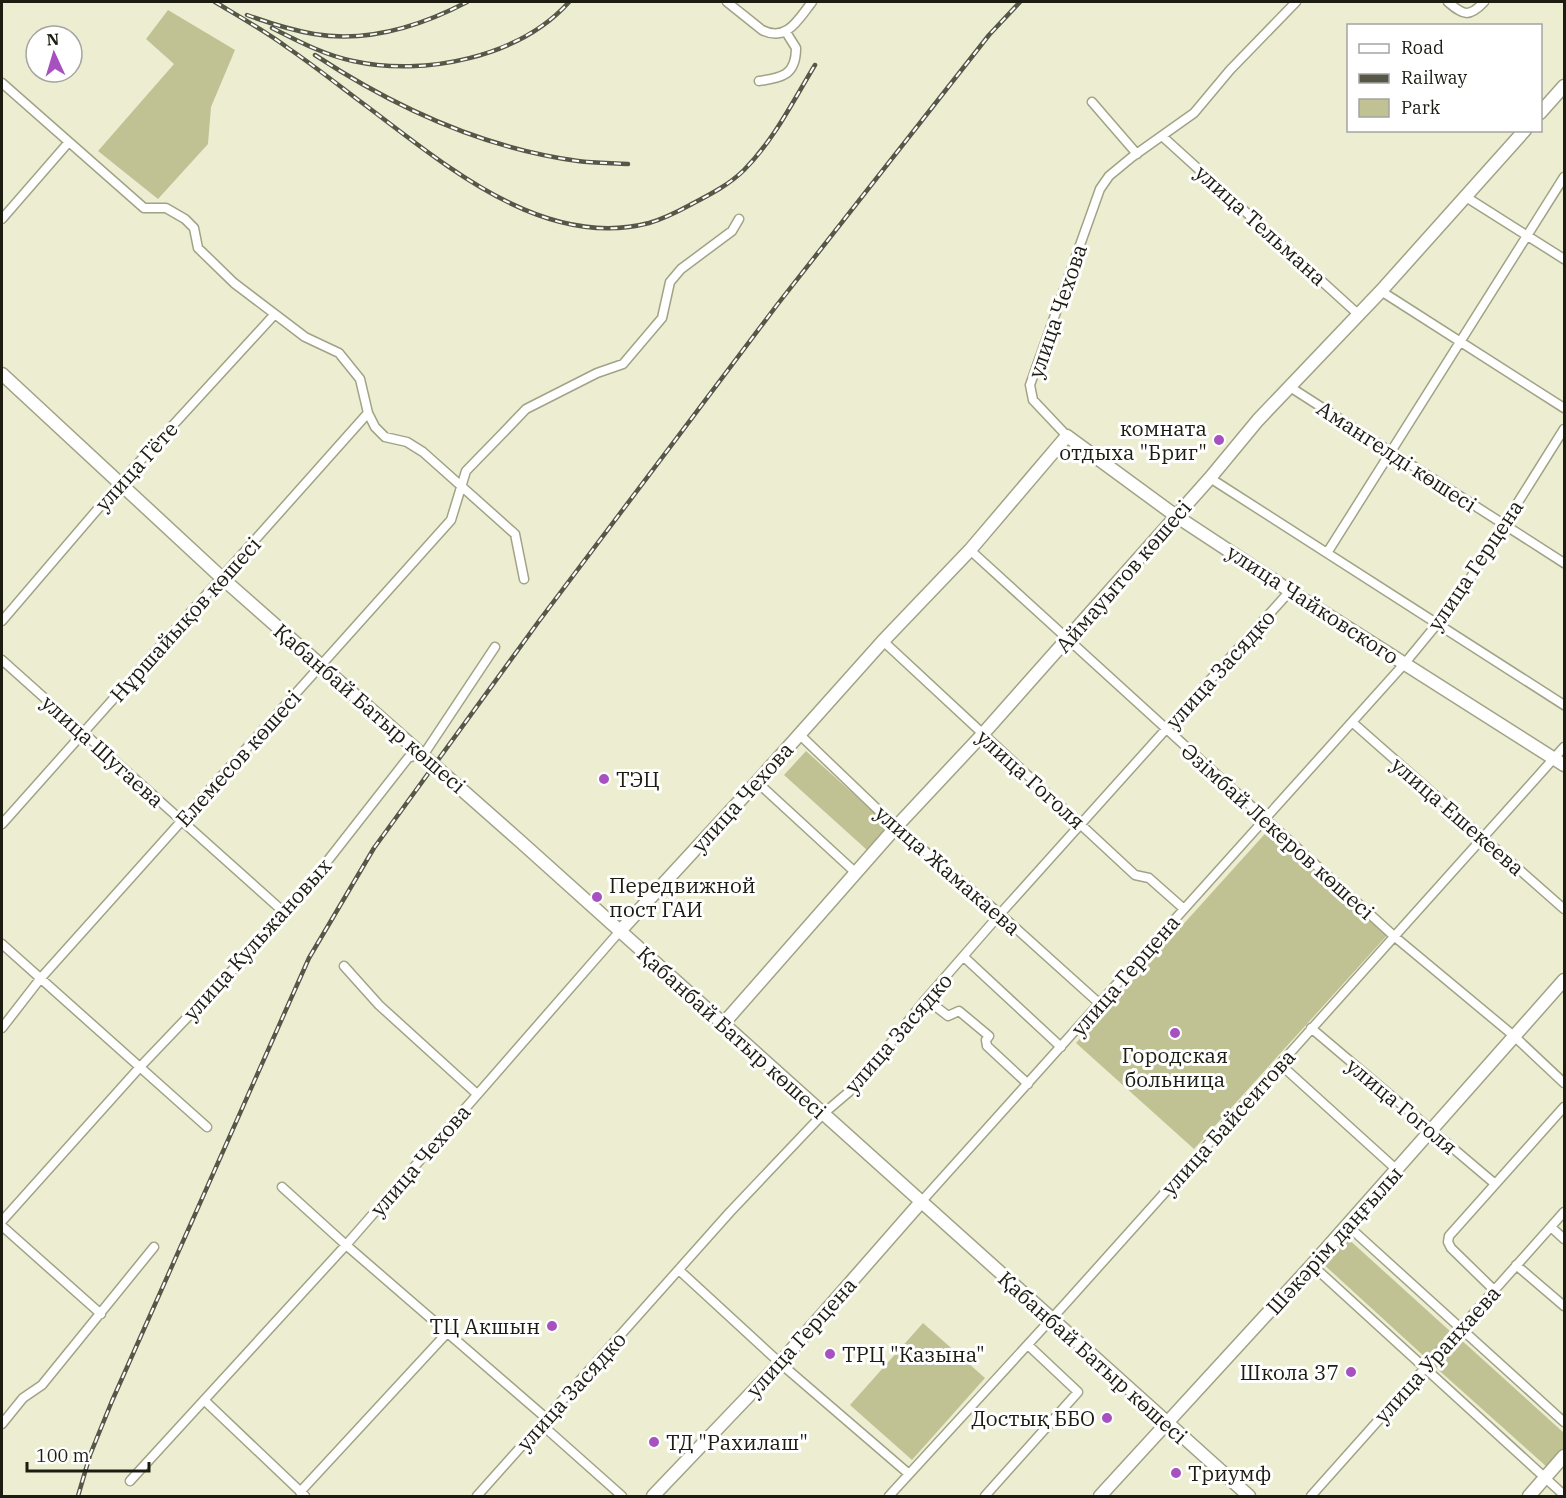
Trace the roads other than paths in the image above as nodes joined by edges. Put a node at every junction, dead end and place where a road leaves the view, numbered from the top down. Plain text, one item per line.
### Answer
1 (727, 2) edge
2 (812, 2) edge
3 (1296, 2) edge
4 (1448, 2) edge
5 (1484, 2) edge
6 (786, 32) junction
7 (759, 81) dead end
8 (2, 83) edge
9 (1562, 93) edge
10 (1092, 102) dead end
11 (1542, 111) edge
12 (1523, 132) edge
13 (1162, 136) junction
14 (68, 142) junction
15 (1137, 154) junction
16 (1564, 177) edge
17 (1466, 197) junction
18 (2, 219) edge
19 (740, 219) dead end
20 (1527, 235) junction
21 (1564, 259) edge
22 (1381, 291) junction
23 (274, 315) junction
24 (1359, 315) junction
25 (1459, 342) junction
26 (2, 374) edge
27 (1290, 387) junction
28 (1564, 408) edge
29 (368, 413) junction
30 (1564, 429) edge
31 (1067, 436) junction
32 (1390, 452) junction
33 (1210, 478) junction
34 (120, 483) junction
35 (461, 486) junction
36 (1176, 516) junction
37 (1503, 525) junction
38 (970, 550) junction
39 (1327, 554) junction
40 (1564, 563) edge
41 (222, 578) junction
42 (524, 579) dead end
43 (1290, 591) junction
44 (2, 621) edge
45 (1437, 623) junction
46 (1068, 639) junction
47 (883, 641) junction
48 (495, 647) dead end
49 (2, 660) edge
50 (1405, 663) junction
51 (321, 666) junction
52 (1564, 705) edge
53 (1352, 722) junction
54 (1166, 729) junction
55 (82, 733) junction
56 (799, 734) junction
57 (982, 735) junction
58 (1564, 747) edge
59 (421, 754) junction
60 (1560, 761) edge
61 (757, 782) junction
62 (1265, 820) junction
63 (182, 821) junction
64 (2, 824) edge
65 (1080, 824) junction
66 (896, 827) junction
67 (1483, 840) junction
68 (856, 873) junction
69 (1184, 909) junction
70 (1564, 909) edge
71 (286, 914) junction
72 (1000, 914) junction
73 (620, 931) junction
74 (1395, 937) junction
75 (2, 944) edge
76 (964, 957) junction
77 (344, 966) dead end
78 (40, 978) junction
79 (1564, 980) edge
80 (926, 999) junction
81 (1100, 1004) junction
82 (723, 1024) junction
83 (2, 1028) edge
84 (1311, 1028) junction
85 (1514, 1036) junction
86 (1061, 1047) junction
87 (1280, 1064) junction
88 (140, 1067) junction
89 (1564, 1083) edge
90 (1028, 1084) junction
91 (477, 1094) junction
92 (1564, 1107) edge
93 (823, 1114) junction
94 (207, 1127) dead end
95 (1431, 1130) junction
96 (1397, 1170) junction
97 (1494, 1184) junction
98 (282, 1187) dead end
99 (921, 1202) junction
100 (1564, 1212) edge
101 (2, 1221) edge
102 (2, 1226) edge
103 (1348, 1226) junction
104 (1551, 1227) junction
105 (1564, 1239) edge
106 (346, 1245) junction
107 (154, 1247) dead end
108 (1312, 1265) junction
109 (1516, 1265) junction
110 (680, 1271) junction
111 (1494, 1290) junction
112 (1564, 1306) edge
113 (101, 1314) junction
114 (1052, 1319) junction
115 (1461, 1328) junction
116 (447, 1332) junction
117 (1028, 1345) junction
118 (780, 1363) junction
119 (1425, 1368) junction
120 (204, 1400) junction
121 (544, 1421) junction
122 (1564, 1422) edge
123 (1166, 1423) junction
124 (2, 1424) edge
125 (1564, 1456) edge
126 (909, 1474) junction
127 (1545, 1478) junction
128 (130, 1481) dead end
129 (303, 1494) edge
130 (1564, 1495) edge
131 (477, 1497) edge
132 (622, 1497) edge
133 (653, 1497) edge
134 (889, 1497) edge
135 (985, 1497) edge
136 (1100, 1497) edge
137 (1249, 1497) edge
138 (1311, 1497) edge
139 (1529, 1497) edge

1 - 6 street
2 - 6 street
3 - 13 street, улица Чехова
4 - 5 street
6 - 7 street
8 - 14 street
9 - 11 street
10 - 15 street
12 - 17 street, Аймауытов көшесі
13 - 15 street, улица Чехова
13 - 24 street, улица Тельмана
14 - 18 street
14 - 23 street
15 - 31 street, улица Чехова
16 - 20 street
17 - 20 street
17 - 22 street, Аймауытов көшесі
19 - 35 street, Елемесов көшесі
20 - 21 street
20 - 25 street
22 - 24 street, Аймауытов көшесі
22 - 25 street
23 - 29 street
23 - 34 street, улица Гёте
24 - 27 street, Аймауытов көшесі
25 - 28 street
25 - 32 street
26 - 34 street, Қабанбай Батыр көшесі
27 - 32 street, Амангелді көшесі
27 - 33 street, Аймауытов көшесі
29 - 35 street
29 - 41 street, Нұршайықов көшесі
30 - 37 street, улица Герцена
31 - 36 street, улица Чайковского
31 - 38 street, улица Чехова
32 - 37 street, Амангелді көшесі
32 - 39 street
33 - 36 street, Аймауытов көшесі
33 - 39 street
34 - 41 street, Қабанбай Батыр көшесі
34 - 44 street, улица Гёте
35 - 42 street
35 - 51 street, Елемесов көшесі
36 - 43 street, улица Чайковского
36 - 46 street, Аймауытов көшесі
37 - 40 street, Амангелді көшесі
37 - 45 street, улица Герцена
38 - 46 street, Әзімбай Лекеров көшесі
38 - 47 street, улица Чехова
39 - 45 street
41 - 51 street, Қабанбай Батыр көшесі
41 - 55 street, Нұршайықов көшесі
43 - 50 street, улица Чайковского
43 - 54 street, улица Засядко
45 - 50 street, улица Герцена
45 - 52 street
46 - 54 street, Әзімбай Лекеров көшесі
46 - 57 street, Аймауытов көшесі
47 - 56 street, улица Чехова
47 - 57 street, улица Гоголя
48 - 59 street, улица Кульжановых
49 - 55 street, улица Шугаева
50 - 53 street, улица Герцена
50 - 60 street, улица Чайковского
51 - 59 street, Қабанбай Батыр көшесі
51 - 63 street, Елемесов көшесі
53 - 62 street, улица Герцена
53 - 67 street, улица Ешекеева
54 - 62 street, Әзімбай Лекеров көшесі
54 - 65 street, улица Засядко
55 - 63 street, улица Шугаева
55 - 64 street, Нұршайықов көшесі
56 - 61 street, улица Чехова
56 - 66 street, улица Жамакаева
57 - 65 street, улица Гоголя
57 - 66 street, Аймауытов көшесі
58 - 60 street, улица Байсеитова
59 - 71 street, улица Кульжановых
59 - 73 street, Қабанбай Батыр көшесі
60 - 67 street, улица Байсеитова
61 - 68 street
61 - 73 street, улица Чехова
62 - 69 street, улица Герцена
62 - 74 street, Әзімбай Лекеров көшесі
63 - 71 street, улица Шугаева
63 - 78 street, Елемесов көшесі
65 - 69 street, улица Гоголя
65 - 72 street, улица Засядко
66 - 68 street, Аймауытов көшесі
66 - 72 street, улица Жамакаева
67 - 70 street, улица Ешекеева
67 - 74 street, улица Байсеитова
68 - 82 street, Аймауытов көшесі
69 - 81 street, улица Герцена
71 - 88 street, улица Кульжановых
72 - 76 street, улица Засядко
72 - 81 street, улица Жамакаева
73 - 82 street, Қабанбай Батыр көшесі
73 - 91 street, улица Чехова
74 - 84 street, улица Байсеитова
74 - 85 street, Әзімбай Лекеров көшесі
75 - 78 street
76 - 80 street, улица Засядко
76 - 86 street
77 - 91 street
78 - 83 street, Елемесов көшесі
78 - 88 street
79 - 85 street, Шәкәрім даңғылы
80 - 90 street
80 - 93 street, улица Засядко
81 - 86 street, улица Герцена
82 - 93 street, Қабанбай Батыр көшесі
84 - 87 street, улица Байсеитова
84 - 95 street, улица Гоголя
85 - 89 street, Әзімбай Лекеров көшесі
85 - 95 street, Шәкәрім даңғылы
86 - 90 street, улица Герцена
87 - 96 street
87 - 114 street, улица Байсеитова
88 - 94 street
88 - 101 street, улица Кульжановых
90 - 99 street, улица Герцена
91 - 106 street, улица Чехова
92 - 97 street
93 - 99 street, Қабанбай Батыр көшесі
93 - 110 street, улица Засядко
95 - 96 street, Шәкәрім даңғылы
95 - 97 street, улица Гоголя
96 - 103 street, Шәкәрім даңғылы
97 - 111 street
98 - 106 street
99 - 114 street, Қабанбай Батыр көшесі
99 - 118 street, улица Герцена
100 - 104 street, улица Уранхаева
102 - 113 street
103 - 108 street, Шәкәрім даңғылы
103 - 115 street
104 - 105 street
104 - 109 street, улица Уранхаева
106 - 116 street
106 - 120 street, улица Чехова
107 - 113 street
108 - 119 street
108 - 123 street, Шәкәрім даңғылы
109 - 111 street, улица Уранхаева
109 - 112 street
110 - 118 street
110 - 121 street, улица Засядко
111 - 115 street, улица Уранхаева
113 - 124 street
114 - 117 street, улица Байсеитова
114 - 123 street, Қабанбай Батыр көшесі
115 - 119 street, улица Уранхаева
115 - 122 street
116 - 121 street
116 - 129 street
117 - 126 street, улица Байсеитова
117 - 135 street
118 - 126 street
118 - 133 street, улица Герцена
119 - 127 street
119 - 138 street, улица Уранхаева
120 - 128 street, улица Чехова
120 - 129 street
121 - 131 street, улица Засядко
121 - 132 street
123 - 136 street, Шәкәрім даңғылы
123 - 137 street, Қабанбай Батыр көшесі
125 - 127 street
126 - 134 street, улица Байсеитова
127 - 130 street
127 - 139 street

